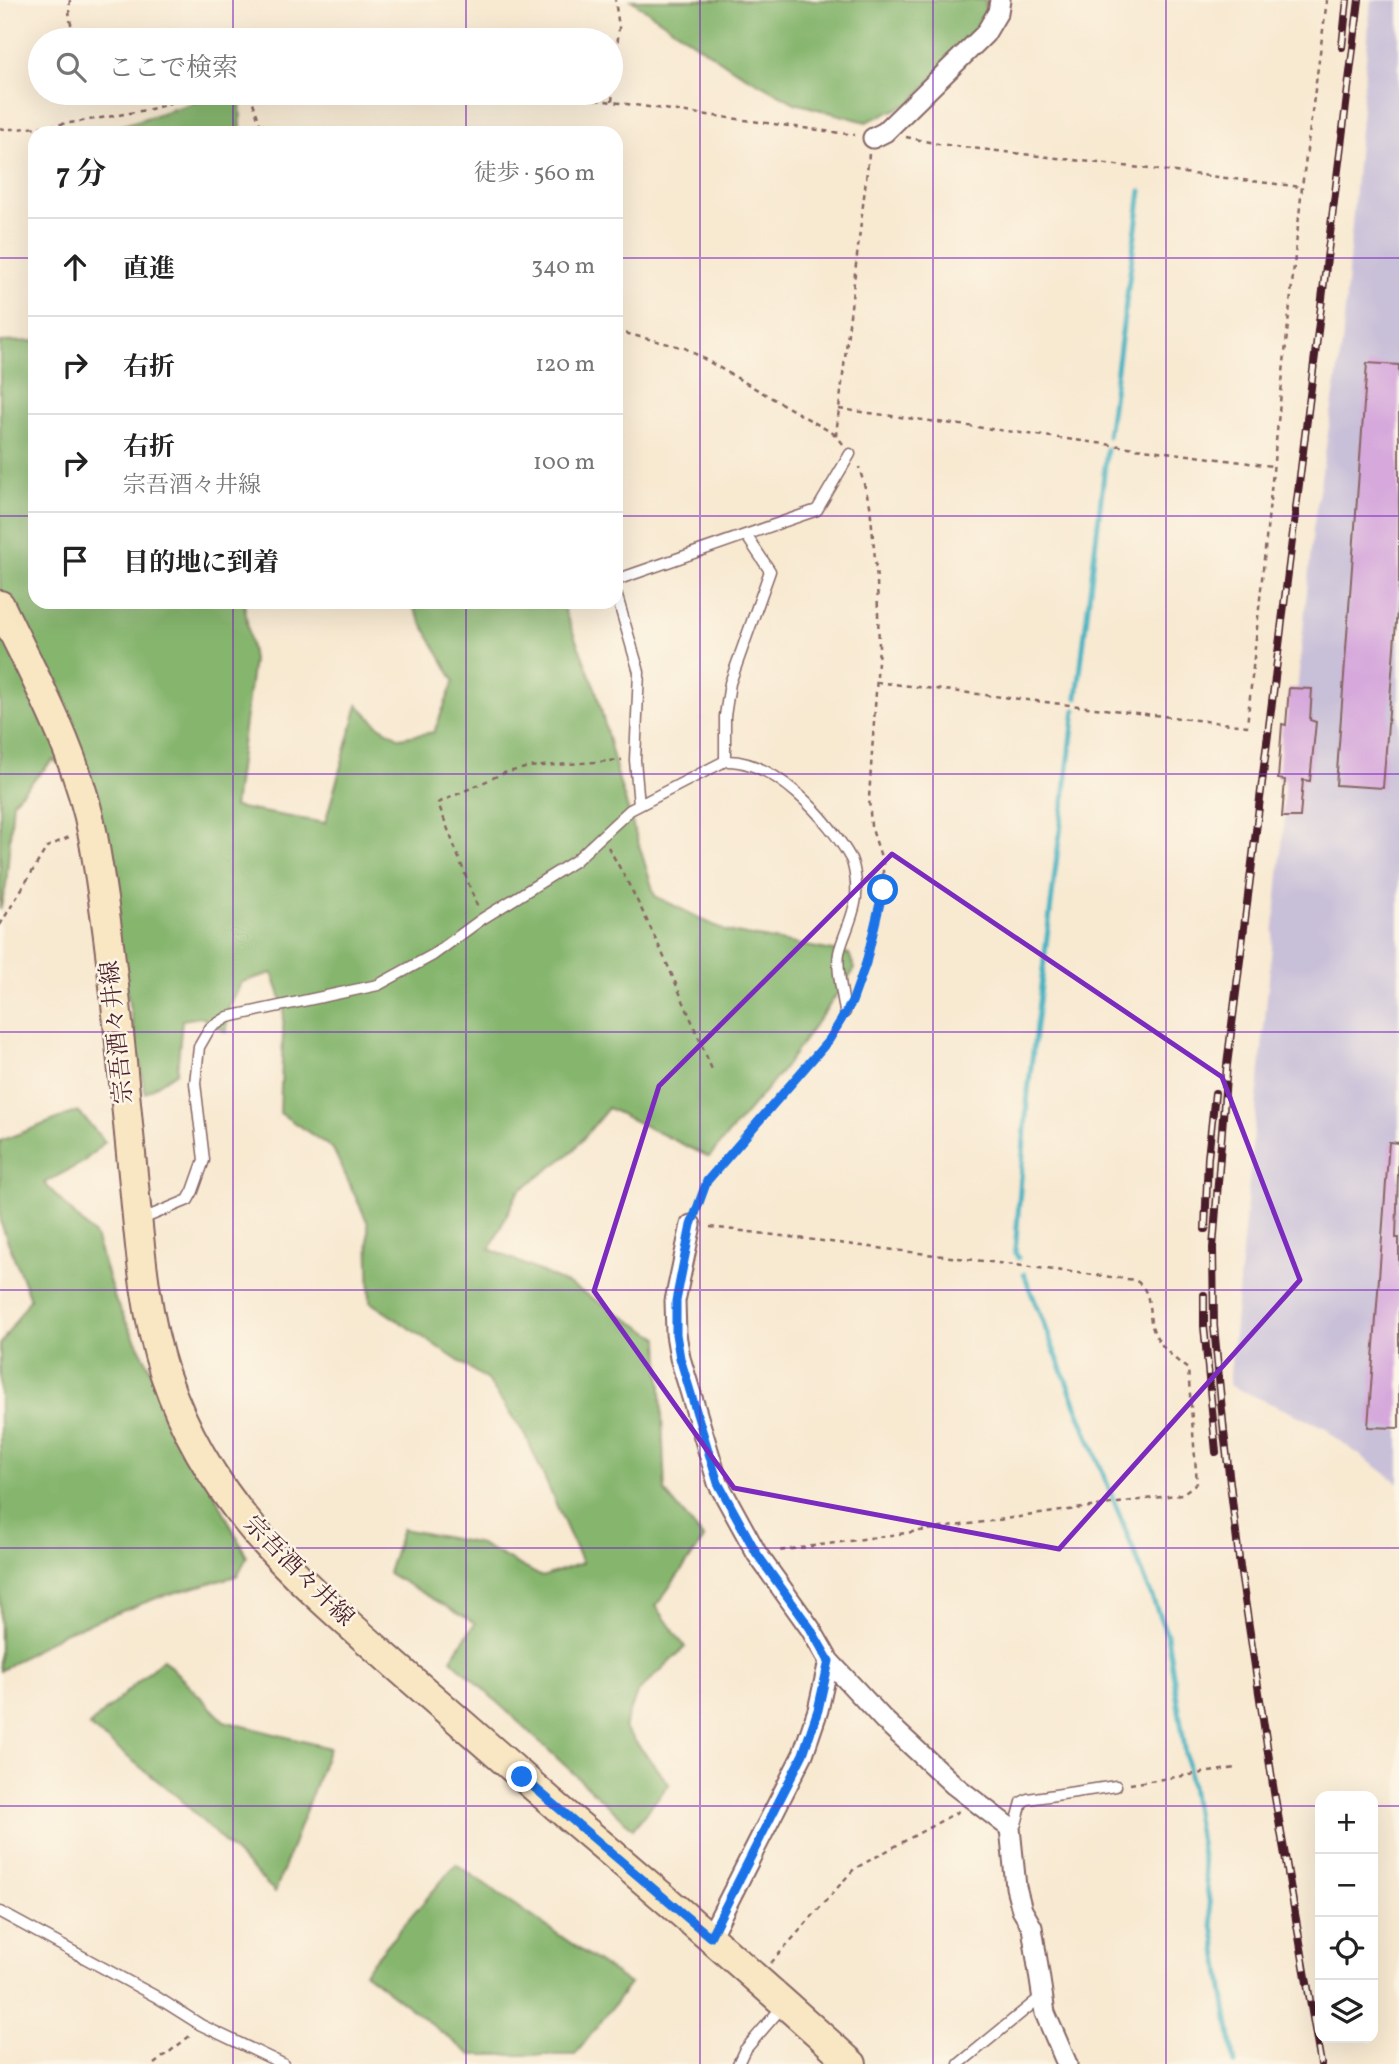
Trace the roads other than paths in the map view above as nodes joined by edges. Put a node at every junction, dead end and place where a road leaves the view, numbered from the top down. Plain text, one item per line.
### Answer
1 (1000, 0) edge
2 (879, 135) road end
3 (850, 454) road end
4 (746, 535) junction
5 (623, 578) edge
6 (0, 605) edge
7 (621, 609) edge
8 (725, 761) junction
9 (639, 805) junction
10 (845, 1012) road end
11 (138, 1220) junction
12 (691, 1225) road end
13 (829, 1661) junction
14 (1116, 1786) road end
15 (1010, 1828) junction
16 (0, 1912) edge
17 (710, 1937) junction
18 (1042, 1996) junction
19 (785, 2004) junction
20 (282, 2064) edge
21 (738, 2064) edge
22 (852, 2064) edge
23 (959, 2064) edge
24 (1068, 2064) edge

1 - 2 street
3 - 4 lane
4 - 5 lane
4 - 8 lane
6 - 11 main road, 宗吾酒々井線
7 - 9 lane
8 - 9 lane
8 - 10 lane
9 - 11 lane
11 - 17 main road, 宗吾酒々井線
12 - 13 street
13 - 15 street
13 - 17 street
14 - 15 lane
15 - 18 street
16 - 20 lane
17 - 19 main road, 宗吾酒々井線
18 - 23 lane
18 - 24 street
19 - 21 lane
19 - 22 main road, 宗吾酒々井線

